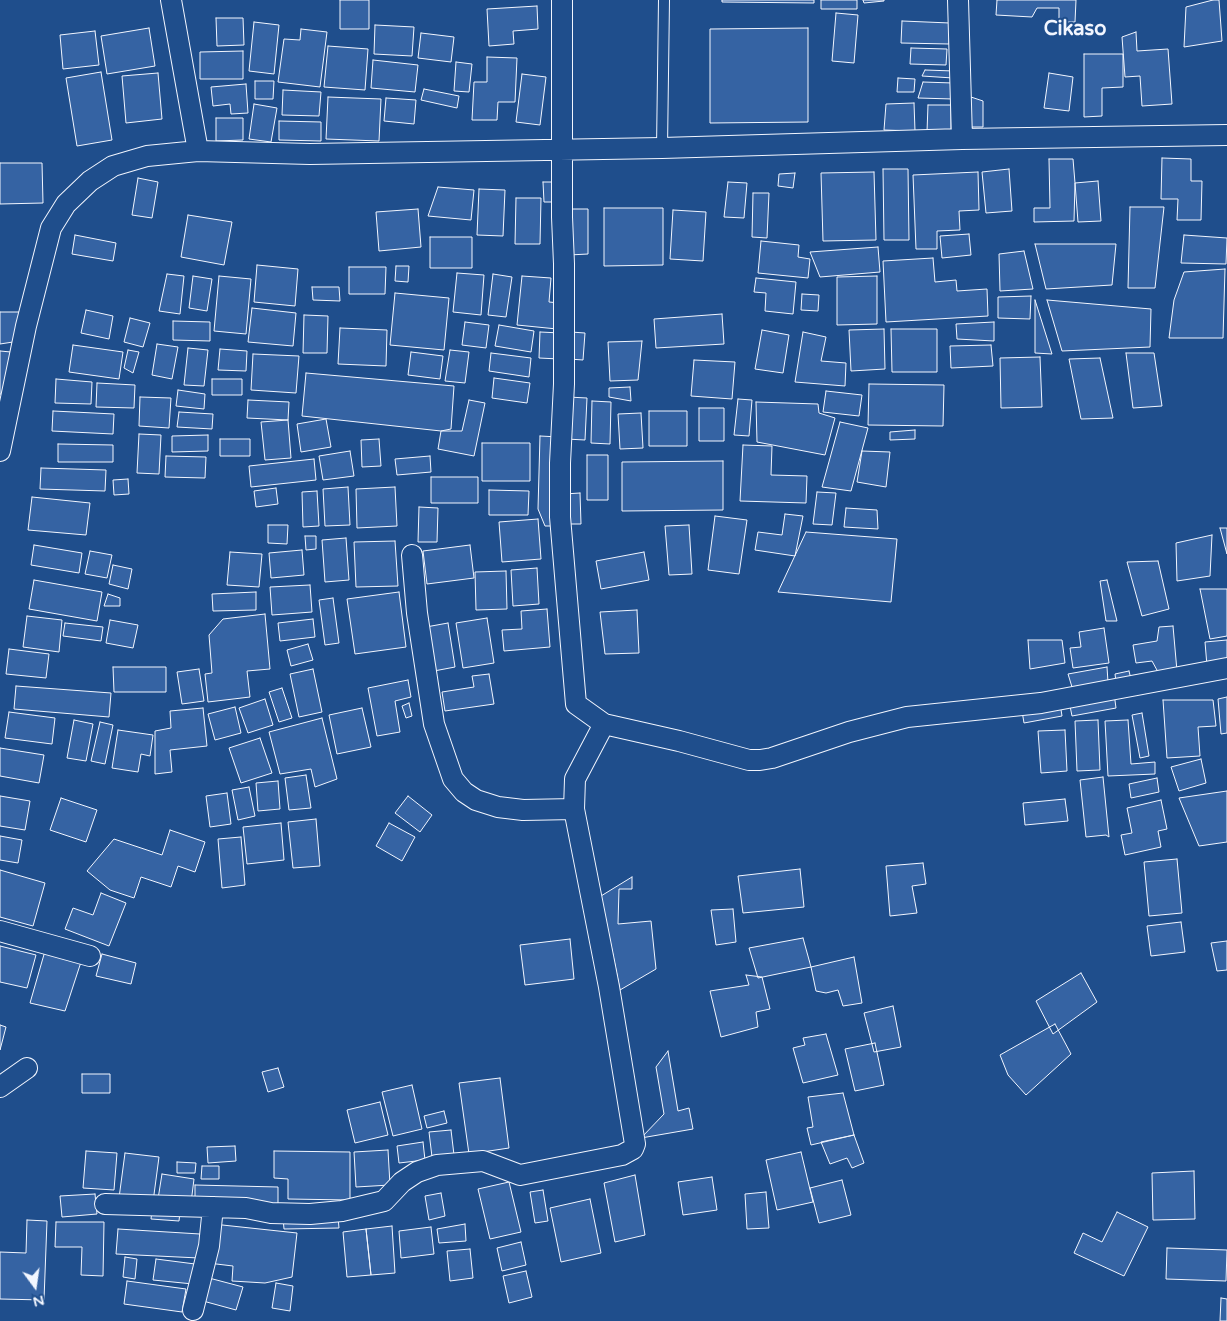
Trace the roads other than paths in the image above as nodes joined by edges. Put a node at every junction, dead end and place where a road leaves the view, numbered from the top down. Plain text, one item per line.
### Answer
1 (171, 0) edge
2 (562, 0) edge
3 (664, 0) edge
4 (958, 0) edge
5 (1227, 135) edge
6 (962, 138) junction
7 (662, 148) junction
8 (563, 149) junction
9 (198, 151) junction
10 (0, 451) edge
11 (412, 555) dead end
12 (1227, 668) edge
13 (604, 724) junction
14 (574, 809) junction
15 (0, 931) edge
16 (90, 956) dead end
17 (27, 1068) dead end
18 (0, 1087) edge
19 (105, 1204) dead end
20 (213, 1207) junction
21 (193, 1310) dead end

1 - 9 street
2 - 8 street
3 - 7 lane
4 - 6 street
5 - 6 street
6 - 7 street
7 - 8 street
8 - 9 street
8 - 13 street
9 - 10 street
11 - 14 street
12 - 13 street
13 - 14 street
14 - 20 street
15 - 16 street
17 - 18 street
19 - 20 street
20 - 21 street

